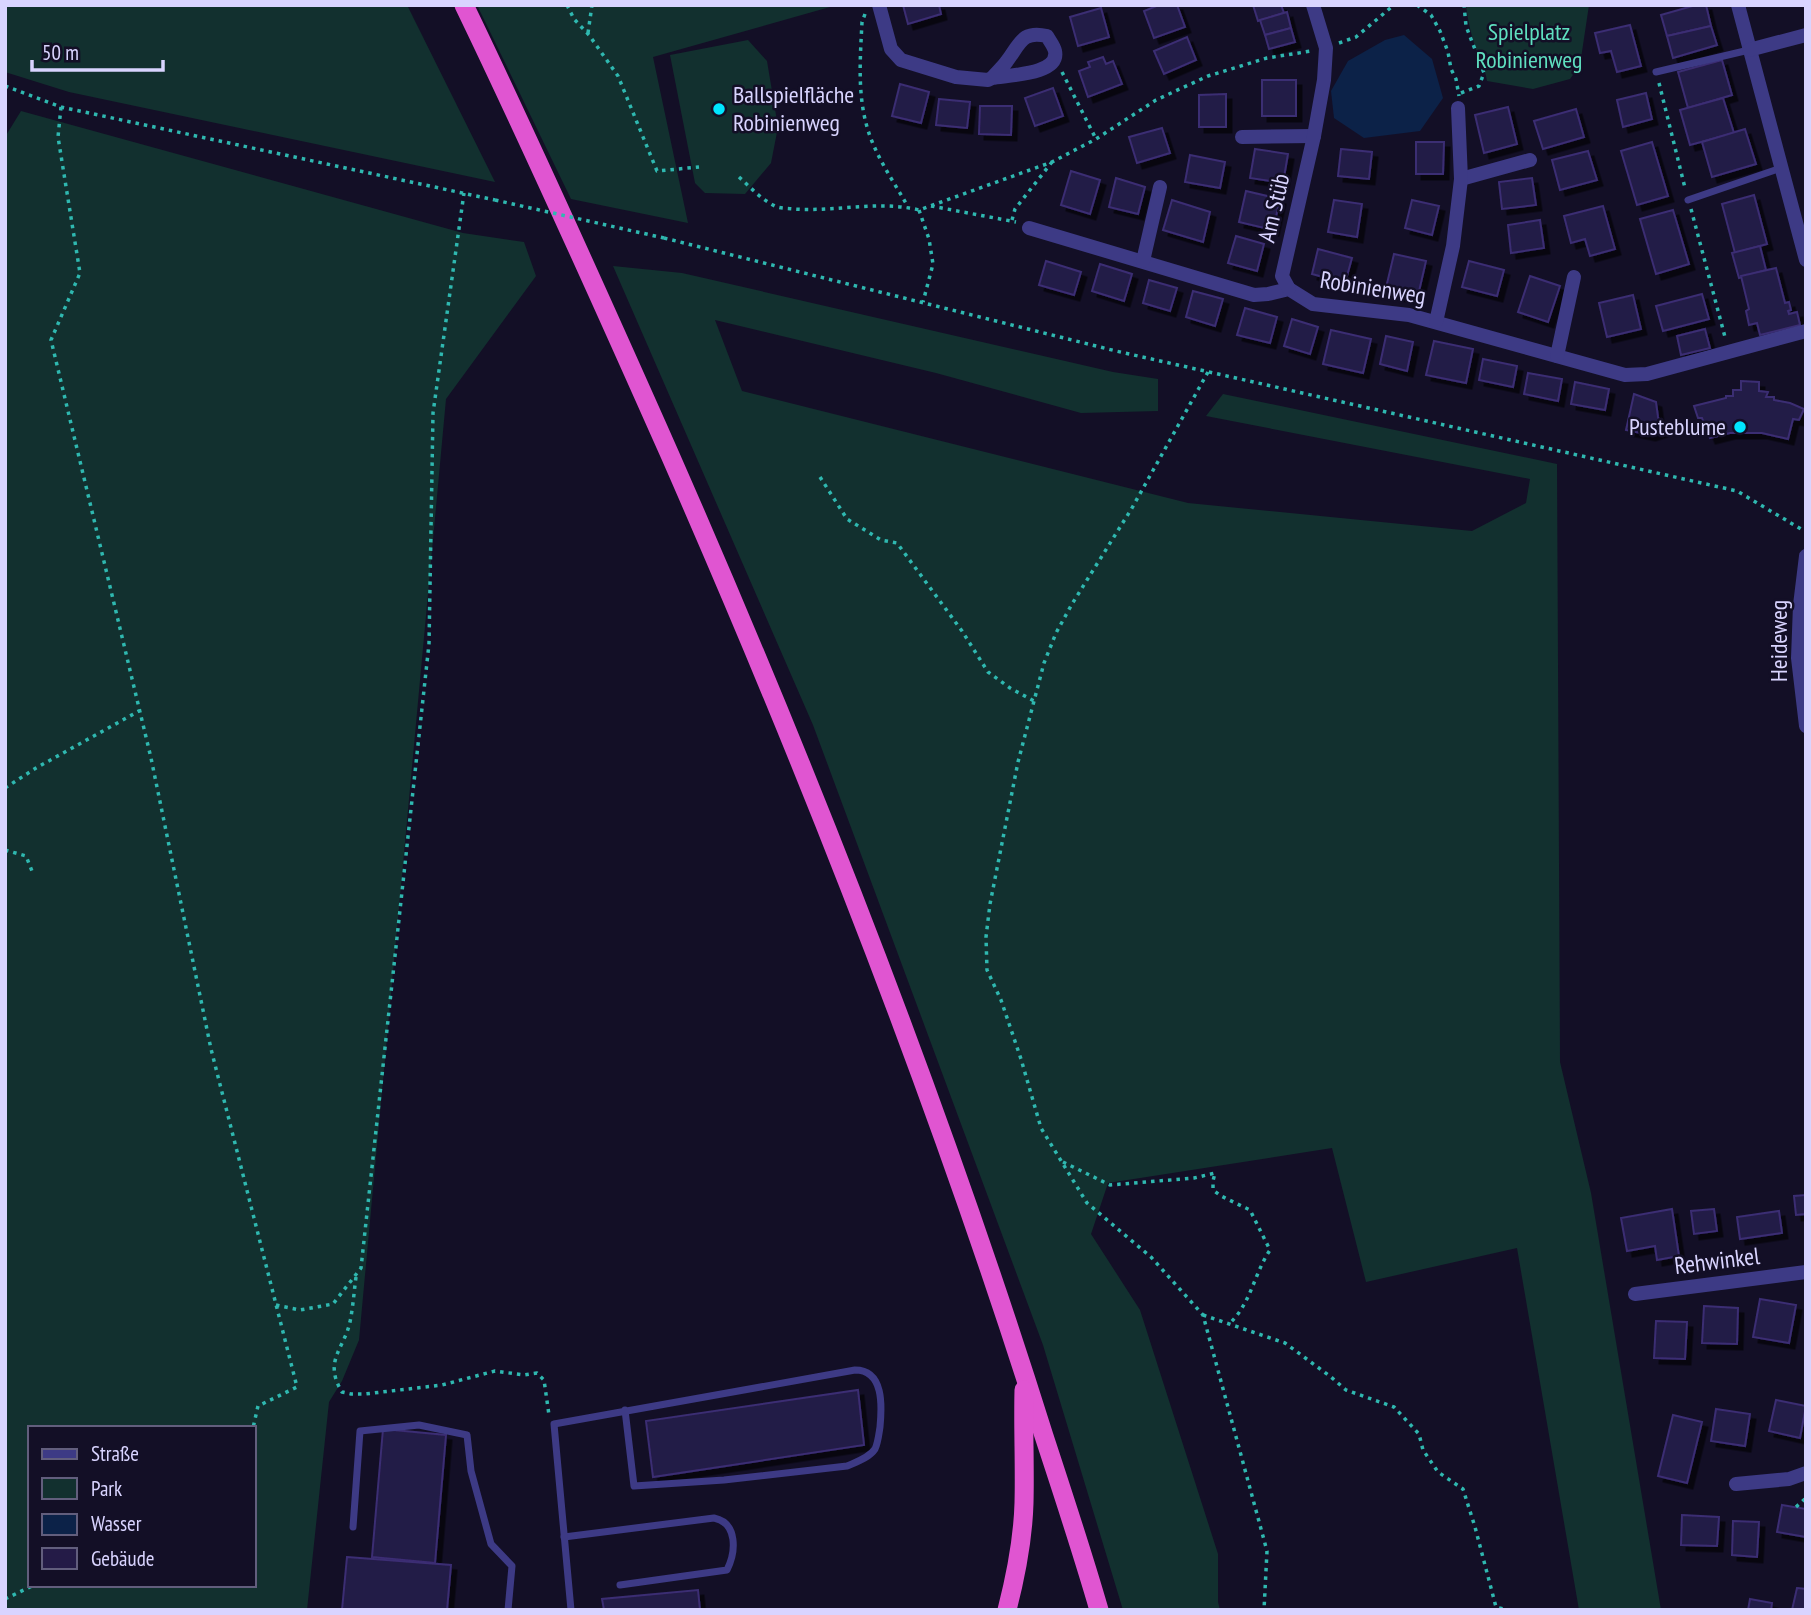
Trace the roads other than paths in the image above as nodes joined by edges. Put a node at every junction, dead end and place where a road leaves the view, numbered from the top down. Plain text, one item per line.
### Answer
1 (464, 5) edge
2 (879, 5) edge
3 (1313, 5) edge
4 (1738, 5) edge
5 (1806, 35) edge
6 (1749, 50) junction
7 (1656, 72) dead end
8 (992, 78) junction
9 (1459, 101) road end
10 (1242, 136) dead end
11 (1314, 136) junction
12 (1530, 160) dead end
13 (1781, 168) junction
14 (1461, 179) junction
15 (1160, 187) dead end
16 (1688, 200) dead end
17 (1029, 228) road end
18 (1806, 260) edge
19 (1143, 261) junction
20 (1574, 277) dead end
21 (1289, 289) junction
22 (1436, 322) junction
23 (1806, 331) edge
24 (1556, 356) junction
25 (1806, 556) edge
26 (1806, 726) edge
27 (1806, 1272) edge
28 (1635, 1294) dead end
29 (1024, 1371) junction
30 (625, 1410) junction
31 (1806, 1474) edge
32 (1737, 1484) dead end
33 (353, 1527) dead end
34 (564, 1537) junction
35 (620, 1585) dead end
36 (508, 1610) edge
37 (571, 1610) edge
38 (1007, 1610) edge
39 (1099, 1610) edge

1 - 29 highway
2 - 8 street
3 - 11 street, Am Stüb
4 - 6 street
5 - 6 street
6 - 7 lane
6 - 13 street
8 - 8 street
9 - 14 street, Robinienweg
10 - 11 street, Am Stüb
11 - 21 street, Am Stüb
12 - 14 street
13 - 16 lane
13 - 18 street
14 - 22 street, Robinienweg
15 - 19 street
17 - 19 street, Robinienweg
19 - 21 street, Robinienweg
20 - 24 street
21 - 22 street, Robinienweg
22 - 24 street, Robinienweg
23 - 24 street, Robinienweg
25 - 26 street, Heideweg
27 - 28 street, Rehwinkel
29 - 38 highway
29 - 39 highway
30 - 30 lane
30 - 34 lane
31 - 32 street
33 - 36 lane
34 - 35 lane
34 - 37 lane

